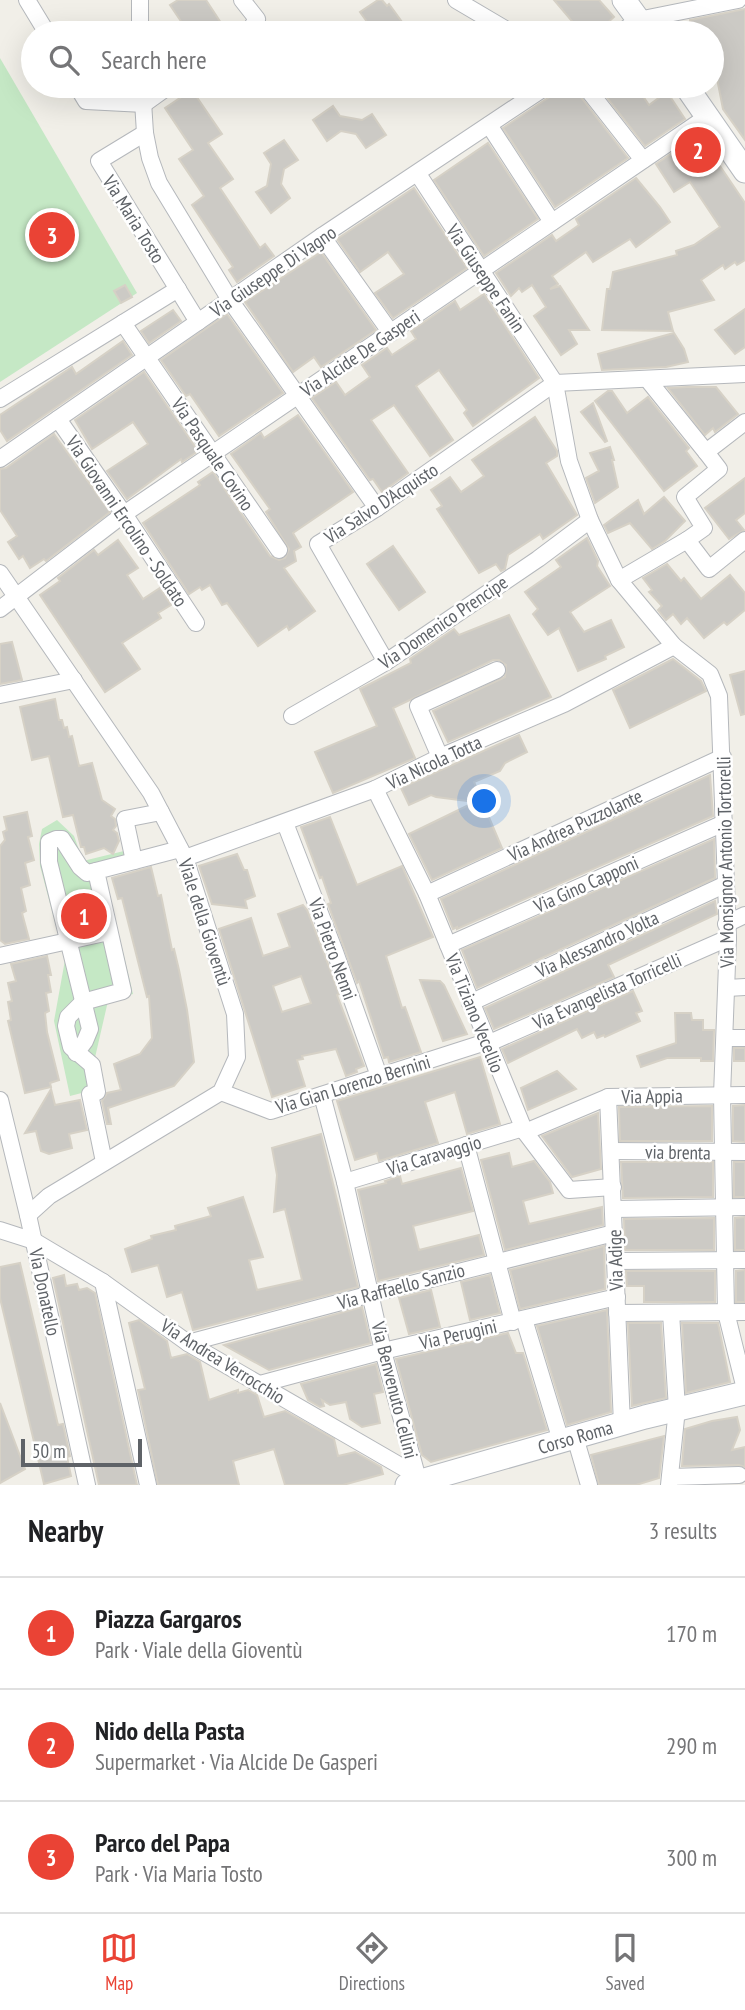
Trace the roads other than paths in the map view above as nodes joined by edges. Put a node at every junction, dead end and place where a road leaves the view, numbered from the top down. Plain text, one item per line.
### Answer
1 (27, 0) edge
2 (140, 0) edge
3 (242, 0) edge
4 (456, 0) edge
5 (625, 0) edge
6 (738, 0) edge
7 (40, 21) edge
8 (140, 21) edge
9 (256, 21) edge
10 (492, 21) edge
11 (632, 21) edge
12 (663, 21) edge
13 (84, 98) edge
14 (143, 98) edge
15 (152, 98) edge
16 (529, 98) edge
17 (594, 98) edge
18 (695, 98) edge
19 (144, 104) junction
20 (708, 116) junction
21 (489, 125) junction
22 (145, 133) junction
23 (643, 160) junction
24 (745, 171) edge
25 (418, 174) junction
26 (552, 222) junction
27 (322, 236) junction
28 (482, 272) junction
29 (178, 289) junction
30 (230, 300) junction
31 (198, 322) junction
32 (123, 323) junction
33 (391, 333) junction
34 (148, 358) junction
35 (745, 374) edge
36 (648, 380) junction
37 (555, 383) junction
38 (296, 397) junction
39 (0, 399) edge
40 (58, 419) junction
41 (745, 422) edge
42 (706, 452) junction
43 (213, 453) junction
44 (0, 459) edge
45 (377, 508) junction
46 (124, 514) junction
47 (590, 520) junction
48 (687, 540) junction
49 (745, 540) edge
50 (278, 550) dead end
51 (0, 573) edge
52 (620, 580) junction
53 (16, 596) junction
54 (0, 609) edge
55 (196, 623) dead end
56 (674, 646) junction
57 (386, 662) junction
58 (497, 670) dead end
59 (74, 680) junction
60 (0, 695) edge
61 (292, 716) dead end
62 (440, 757) junction
63 (723, 757) junction
64 (375, 789) junction
65 (161, 812) junction
66 (285, 822) junction
67 (724, 823) junction
68 (183, 854) junction
69 (134, 861) junction
70 (96, 871) junction
71 (724, 885) junction
72 (426, 894) junction
73 (745, 915) edge
74 (745, 923) edge
75 (727, 931) junction
76 (110, 932) junction
77 (69, 941) junction
78 (448, 945) junction
79 (0, 956) edge
80 (745, 987) edge
81 (727, 988) junction
82 (83, 1002) junction
83 (470, 1003) junction
84 (726, 1038) junction
85 (745, 1038) edge
86 (487, 1043) junction
87 (76, 1053) junction
88 (379, 1076) junction
89 (220, 1092) junction
90 (322, 1095) junction
91 (722, 1095) junction
92 (745, 1095) edge
93 (608, 1097) junction
94 (0, 1100) edge
95 (524, 1130) junction
96 (466, 1145) junction
97 (612, 1151) junction
98 (724, 1152) junction
99 (745, 1152) edge
100 (104, 1162) junction
101 (345, 1182) junction
102 (613, 1187) junction
103 (724, 1207) junction
104 (745, 1207) edge
105 (614, 1209) junction
106 (28, 1215) junction
107 (0, 1230) edge
108 (614, 1233) junction
109 (34, 1241) junction
110 (745, 1259) edge
111 (726, 1260) junction
112 (615, 1261) junction
113 (496, 1262) junction
114 (103, 1282) junction
115 (371, 1294) junction
116 (617, 1305) junction
117 (726, 1312) junction
118 (745, 1312) edge
119 (671, 1313) junction
120 (518, 1320) junction
121 (188, 1343) junction
122 (383, 1351) junction
123 (260, 1384) junction
124 (745, 1391) edge
125 (677, 1409) junction
126 (622, 1424) junction
127 (568, 1439) junction
128 (739, 1475) dead end
129 (448, 1479) edge
130 (414, 1480) edge
131 (669, 1481) edge
132 (87, 1485) edge
133 (148, 1485) edge
134 (589, 1485) edge

1 - 7 street
2 - 8 street
3 - 9 street
4 - 10 street
5 - 11 main road
6 - 12 street
13 - 19 street
14 - 19 street, Via Maria Tosto
15 - 19 street
16 - 21 street, Via Giuseppe Di Vagno
17 - 23 street
18 - 20 main road
19 - 22 street, Via Maria Tosto
20 - 23 street, Via Alcide De Gasperi
20 - 24 main road
21 - 25 street, Via Giuseppe Di Vagno
21 - 26 street
22 - 29 street, Via Maria Tosto
22 - 30 street, Via Maria Tosto
23 - 26 street, Via Alcide De Gasperi
25 - 27 street, Via Giuseppe Di Vagno
25 - 28 street, Via Giuseppe Fanin
26 - 28 street, Via Alcide De Gasperi
27 - 30 street, Via Giuseppe Di Vagno
27 - 33 street
28 - 33 street, Via Alcide De Gasperi
28 - 37 street, Via Giuseppe Fanin
29 - 31 street, Via Maria Tosto
29 - 32 street
30 - 31 street, Via Giuseppe Di Vagno
30 - 38 street, Via Maria Tosto
31 - 34 street, Via Giuseppe Di Vagno
32 - 34 street, Via Pasquale Covino
32 - 39 street
33 - 38 street, Via Alcide De Gasperi
34 - 40 street, Via Giuseppe Di Vagno
34 - 43 street, Via Pasquale Covino
35 - 36 street
36 - 37 street
36 - 42 street
37 - 45 street, Via Salvo D'Acquisto
37 - 47 street, Via Monsignor Antonio Tortorelli
38 - 43 street, Via Alcide De Gasperi
38 - 45 street, Via Maria Tosto
40 - 44 street, Via Giuseppe Di Vagno
40 - 46 street, Via Giovanni Ercolino - Soldato
41 - 42 street
42 - 48 street
43 - 46 street, Via Alcide De Gasperi
43 - 50 street, Via Pasquale Covino
45 - 57 street, Via Salvo D'Acquisto
46 - 53 street, Via Alcide De Gasperi
46 - 55 street, Via Giovanni Ercolino - Soldato
47 - 52 street, Via Monsignor Antonio Tortorelli
47 - 57 street, Via Domenico Prencipe
48 - 49 street
48 - 52 street
51 - 53 street, Viale della Gioventù
52 - 56 street, Via Monsignor Antonio Tortorelli
53 - 54 street
53 - 59 street, Viale della Gioventù
56 - 62 street, Via Nicola Totta
56 - 63 street, Via Monsignor Antonio Tortorelli
57 - 61 street, Via Domenico Prencipe
58 - 62 street
59 - 60 street
59 - 65 street, Viale della Gioventù
62 - 64 street, Via Nicola Totta
63 - 67 street, Via Monsignor Antonio Tortorelli
63 - 72 street, Via Andrea Puzzolante
64 - 66 street, Via Nicola Totta
64 - 72 street, Via Tiziano Vecellio
65 - 68 street, Viale della Gioventù
65 - 69 street
66 - 68 street, Via Nicola Totta
66 - 88 street, Via Pietro Nenni
67 - 71 street, Via Monsignor Antonio Tortorelli
67 - 78 street, Via Gino Capponi
68 - 69 street, Via Nicola Totta
68 - 89 street, Viale della Gioventù
69 - 70 street, Via Nicola Totta
70 - 76 street
70 - 77 street
71 - 75 street, Via Monsignor Antonio Tortorelli
71 - 83 street, Via Alessandro Volta
72 - 78 street, Via Tiziano Vecellio
73 - 75 street
74 - 75 street
75 - 81 street, Via Monsignor Antonio Tortorelli
75 - 86 street, Via Evangelista Torricelli
76 - 77 street
76 - 82 street
77 - 79 street
77 - 82 street
78 - 83 street, Via Tiziano Vecellio
80 - 81 street
81 - 84 street, Via Monsignor Antonio Tortorelli
82 - 87 street
82 - 87 street
83 - 86 street, Via Tiziano Vecellio
84 - 85 street
84 - 91 street, Via Monsignor Antonio Tortorelli
86 - 88 street, Via Gian Lorenzo Bernini
86 - 95 street, Via Tiziano Vecellio
87 - 100 street
88 - 90 street, Via Gian Lorenzo Bernini
89 - 90 street, Via Gian Lorenzo Bernini
89 - 100 street
90 - 101 street, Via Benvenuto Cellini
91 - 92 street, Via Appia
91 - 93 street, Via Appia
91 - 98 street, Via Monsignor Antonio Tortorelli
93 - 95 street, Via Appia
93 - 97 street, Via Adige
94 - 106 street, Via Donatello
95 - 96 street, Via Caravaggio
95 - 102 street, Via Tiziano Vecellio
96 - 101 street, Via Caravaggio
96 - 113 street
97 - 98 street, via brenta
97 - 102 street, Via Adige
98 - 99 street, via brenta
98 - 103 street, Via Monsignor Antonio Tortorelli
100 - 106 street
101 - 115 street, Via Benvenuto Cellini
102 - 105 street, Via Adige
103 - 104 street
103 - 105 street
103 - 111 street, Via Monsignor Antonio Tortorelli
105 - 108 street, Via Adige
106 - 109 street, Via Donatello
107 - 109 street, Via Andrea Verrocchio
108 - 112 street, Via Adige
108 - 113 street, Via Raffaello Sanzio
109 - 114 street, Via Andrea Verrocchio
109 - 132 street, Via Donatello
110 - 111 street
111 - 112 street
111 - 117 street, Via Monsignor Antonio Tortorelli
112 - 116 street, Via Adige
113 - 115 street, Via Raffaello Sanzio
113 - 120 street
114 - 121 street, Via Andrea Verrocchio
114 - 133 street
115 - 121 street, Via Raffaello Sanzio
115 - 122 street, Via Benvenuto Cellini
116 - 119 street, Via Perugini
116 - 120 street, Via Perugini
116 - 126 street, Via Adige
117 - 118 street, Via Perugini
117 - 119 street, Via Perugini
117 - 124 street, Via Monsignor Antonio Tortorelli
119 - 125 street
120 - 122 street, Via Perugini
120 - 127 street
121 - 123 street, Via Andrea Verrocchio
122 - 123 street, Via Perugini
122 - 130 street, Via Benvenuto Cellini
123 - 130 street, Via Andrea Verrocchio
124 - 125 main road, Corso Roma
125 - 126 main road, Corso Roma
125 - 131 street
126 - 127 main road, Corso Roma
127 - 129 main road, Corso Roma
127 - 134 street
128 - 131 street
129 - 130 main road, Corso Roma

